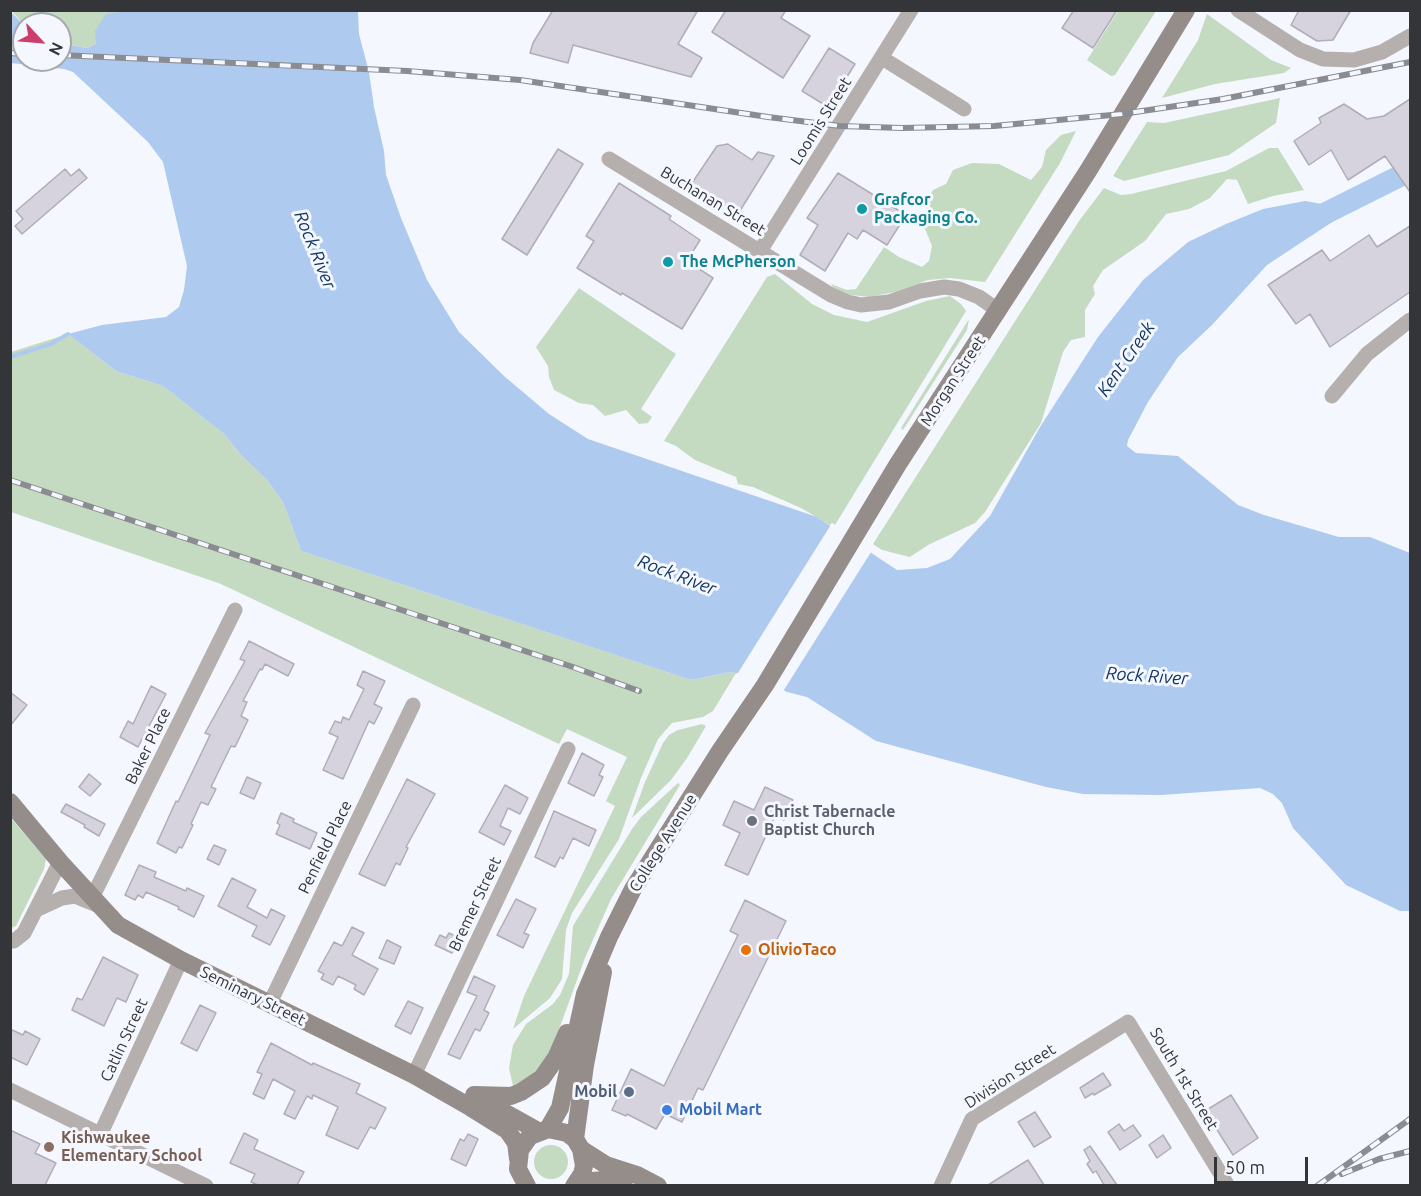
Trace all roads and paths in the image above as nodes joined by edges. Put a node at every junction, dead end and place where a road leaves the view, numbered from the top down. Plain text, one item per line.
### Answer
1 (911, 10) edge
2 (1186, 10) edge
3 (1238, 10) edge
4 (1410, 36) edge
5 (882, 58) junction
6 (964, 109) dead end
7 (609, 159) dead end
8 (760, 250) junction
9 (999, 310) junction
10 (1410, 320) edge
11 (1332, 396) dead end
12 (235, 609) dead end
13 (413, 705) dead end
14 (568, 749) dead end
15 (720, 751) joint
16 (10, 802) edge
17 (60, 862) junction
18 (96, 902) junction
19 (36, 910) junction
20 (609, 937) junction
21 (10, 941) edge
22 (181, 960) junction
23 (585, 994) junction
24 (269, 1005) junction
25 (1128, 1022) joint
26 (414, 1075) junction
27 (10, 1090) edge
28 (474, 1095) junction
29 (543, 1130) junction
30 (100, 1135) junction
31 (578, 1144) junction
32 (518, 1159) junction
33 (576, 1184) edge
34 (206, 1185) edge
35 (527, 1185) edge
36 (624, 1185) edge
37 (658, 1185) edge
38 (941, 1185) edge
39 (1228, 1185) edge

1 - 5 street, Loomis Street
2 - 9 main road, Morgan Street
3 - 4 street
5 - 6 street
5 - 8 street, Loomis Street
7 - 8 street, Buchanan Street
8 - 9 street, Buchanan Street
9 - 15 main road, Morgan Street
10 - 11 street
12 - 18 street, Baker Place
13 - 24 street, Penfield Place
14 - 26 street, Bremer Street
15 - 20 main road, College Avenue
16 - 17 main road, Seminary Street
17 - 18 main road, Seminary Street
17 - 19 street
18 - 19 street, Seminary Street
18 - 22 main road, Seminary Street
19 - 21 street
20 - 23 main road, College Avenue
20 - 31 main road, College Avenue
22 - 24 main road, Seminary Street
22 - 30 street, Catlin Street
23 - 28 main road
23 - 29 main road, College Avenue
24 - 26 main road, Seminary Street
25 - 38 street, Division Street
25 - 39 street, South 1st Street
26 - 28 main road, Seminary Street
26 - 32 main road, Seminary Street
27 - 30 street
28 - 29 main road, Seminary Street
29 - 31 main road
29 - 32 main road, College Avenue
30 - 34 street
31 - 33 main road, College Avenue
31 - 37 main road
32 - 35 main road
33 - 36 main road

